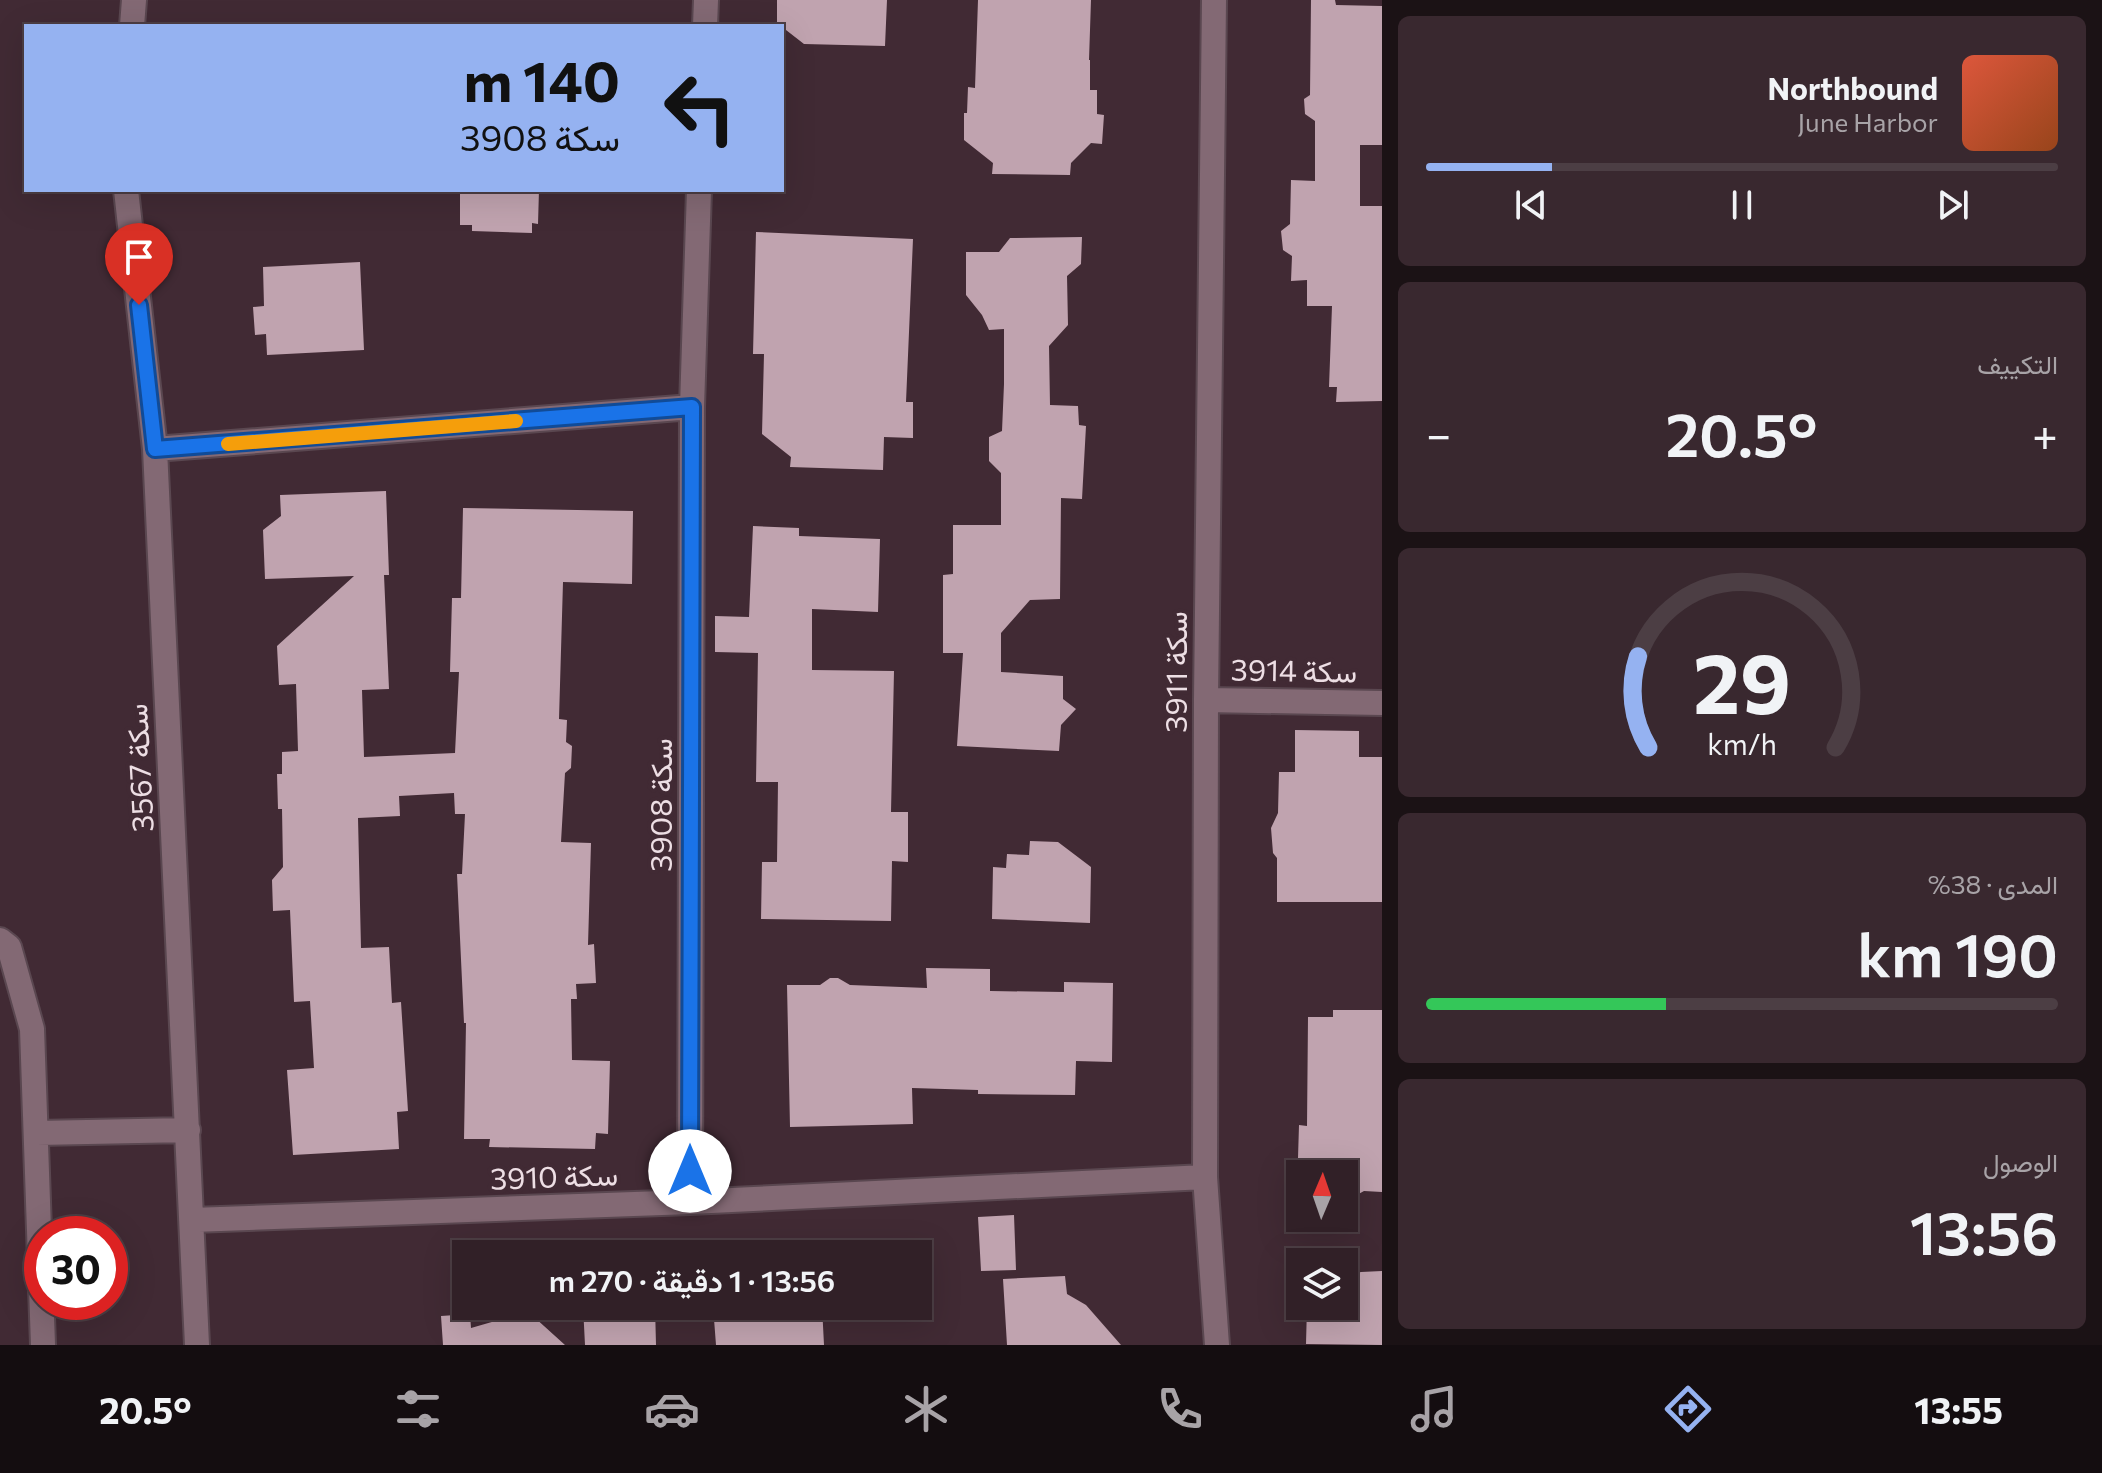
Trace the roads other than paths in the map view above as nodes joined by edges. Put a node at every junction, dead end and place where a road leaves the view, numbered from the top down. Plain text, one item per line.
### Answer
1 (134, 0) edge
2 (706, 0) edge
3 (1214, 0) edge
4 (132, 24) edge
5 (705, 24) edge
6 (126, 192) edge
7 (699, 192) edge
8 (692, 407) junction
9 (155, 449) junction
10 (1206, 700) junction
11 (1382, 703) edge
12 (0, 940) edge
13 (188, 1130) junction
14 (37, 1133) junction
15 (1205, 1177) junction
16 (690, 1202) junction
17 (192, 1220) junction
18 (43, 1345) edge
19 (197, 1345) edge
20 (1217, 1345) edge

1 - 4 street
2 - 5 street
3 - 10 street, سكة 3911
6 - 9 street, سكة 3567
7 - 8 street, سكة 3908
8 - 9 street
8 - 16 street, سكة 3908
9 - 13 street, سكة 3567
10 - 11 street, سكة 3914
10 - 15 street, سكة 3911
12 - 14 street
13 - 14 street
13 - 17 street, سكة 3567
14 - 18 street
15 - 16 street, سكة 3910
15 - 20 street, سكة 3911
16 - 17 street, سكة 3910
17 - 19 street, سكة 3567

